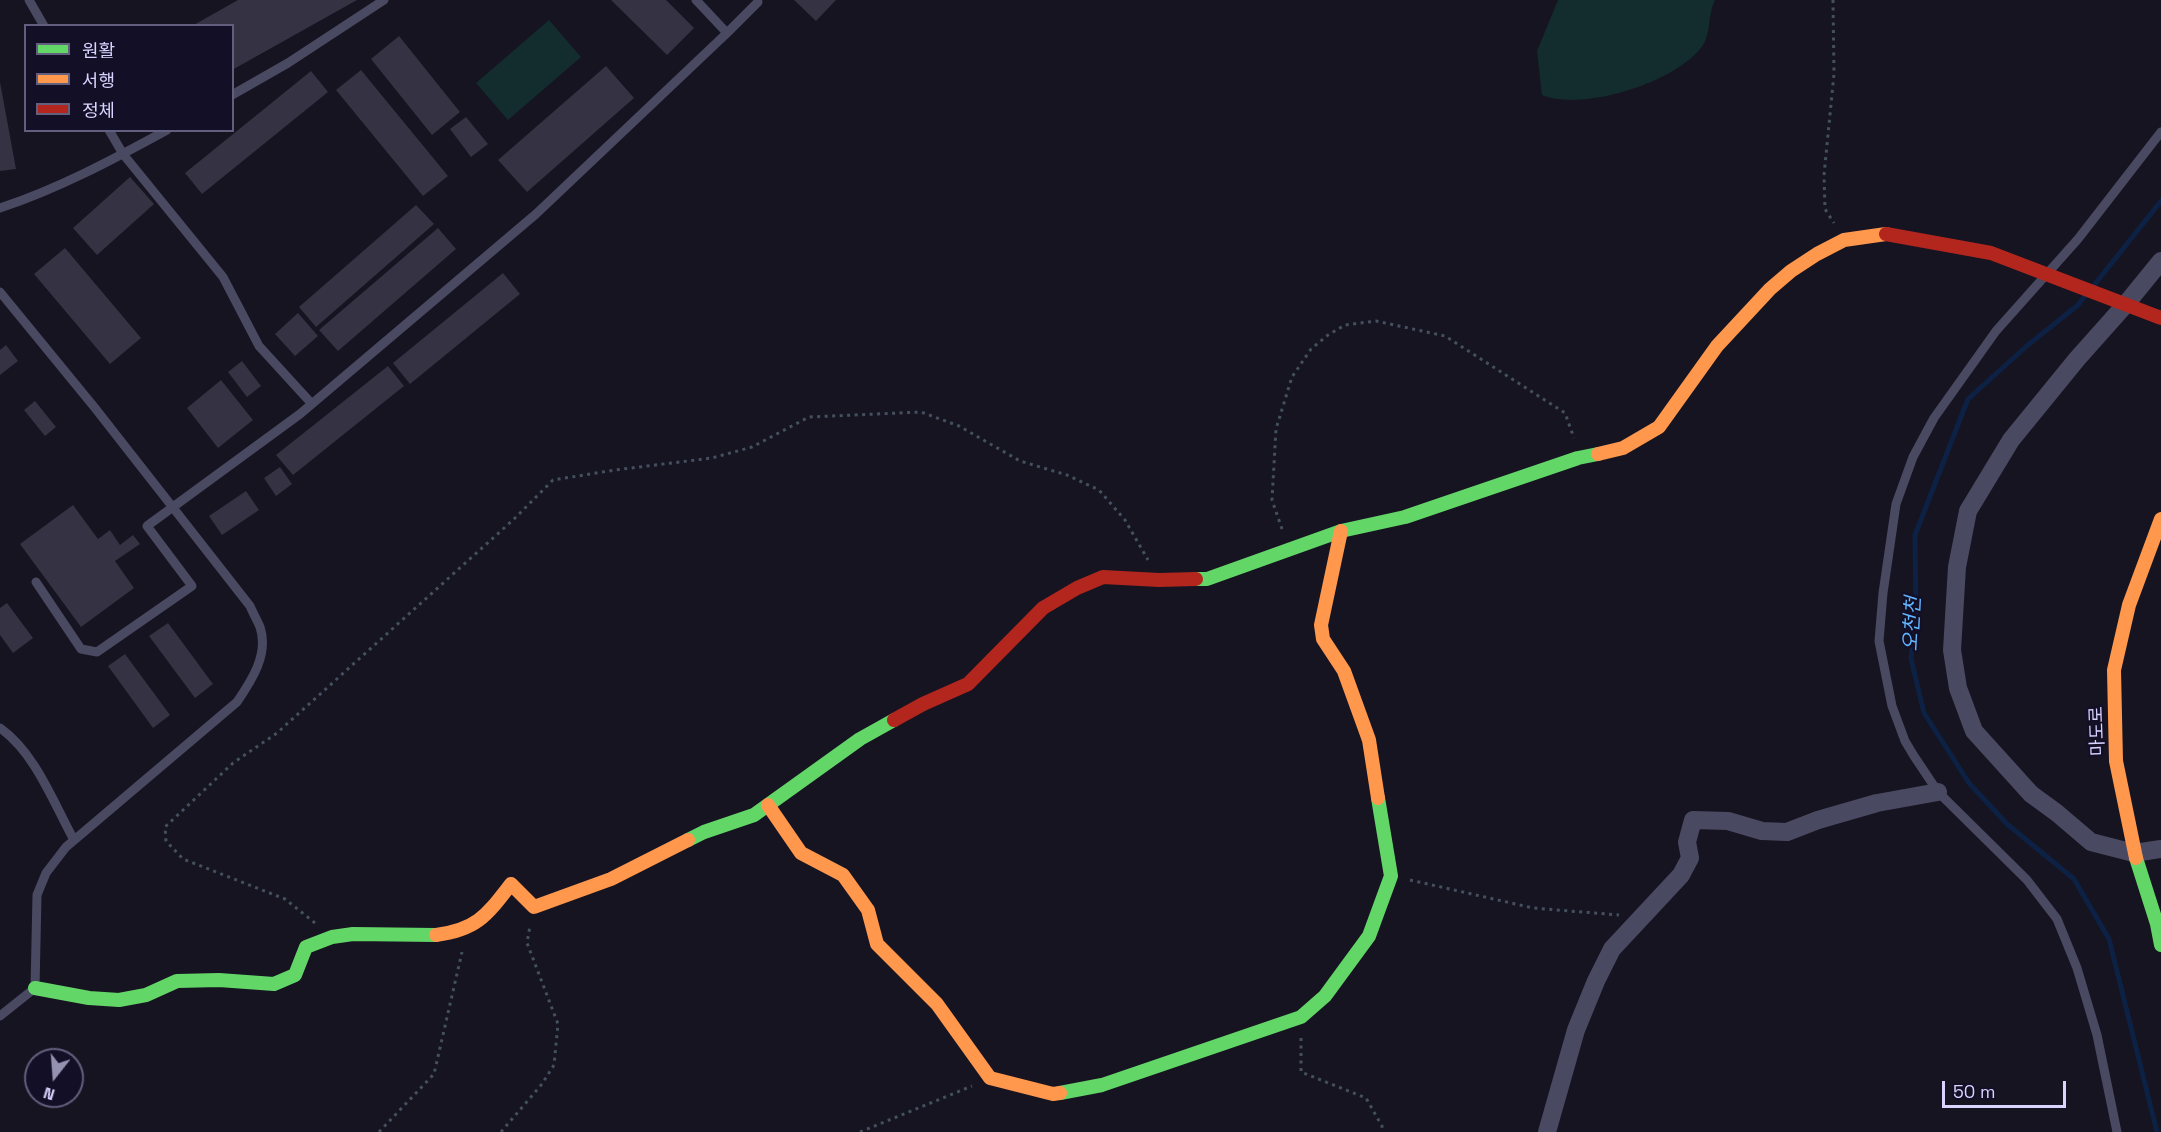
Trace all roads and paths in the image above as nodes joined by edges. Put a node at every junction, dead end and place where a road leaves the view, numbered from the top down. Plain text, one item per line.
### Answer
1 (28, 0) edge
2 (384, 0) edge
3 (696, 0) edge
4 (1833, 0) edge
5 (759, 2) dead end
6 (43, 24) edge
7 (727, 33) junction
8 (234, 94) edge
9 (110, 132) edge
10 (163, 132) edge
11 (2161, 132) edge
12 (123, 154) junction
13 (0, 208) edge
14 (1844, 240) junction
15 (2161, 261) edge
16 (2055, 277) junction
17 (0, 292) edge
18 (2122, 303) junction
19 (2161, 318) edge
20 (312, 404) junction
21 (1578, 458) junction
22 (173, 509) junction
23 (2161, 519) edge
24 (1341, 531) junction
25 (1289, 550) junction
26 (1159, 580) junction
27 (36, 582) dead end
28 (0, 728) edge
29 (1938, 792) junction
30 (768, 805) junction
31 (74, 840) junction
32 (2161, 849) edge
33 (2134, 853) junction
34 (1391, 876) junction
35 (534, 907) junction
36 (1641, 917) junction
37 (465, 929) junction
38 (336, 936) junction
39 (2161, 945) edge
40 (35, 988) junction
41 (0, 1016) edge
42 (1301, 1017) junction
43 (990, 1078) junction
44 (379, 1132) edge
45 (501, 1132) edge
46 (860, 1132) edge
47 (1382, 1132) edge
48 (1547, 1132) edge
49 (2117, 1132) edge

1 - 6 lane
2 - 8 lane
3 - 7 lane
4 - 14 path
5 - 7 lane
7 - 20 lane
9 - 12 lane
10 - 12 lane
11 - 16 lane
12 - 13 lane
12 - 20 lane
14 - 16 street
14 - 21 street
15 - 18 street
16 - 18 street
16 - 29 lane
17 - 22 lane
18 - 19 street
18 - 33 street
20 - 22 lane
21 - 24 street
21 - 25 path
22 - 27 lane
22 - 31 lane
23 - 33 street, 마도로
24 - 25 street
24 - 34 street
25 - 26 street
26 - 30 street
26 - 38 path
28 - 31 lane
29 - 36 street
29 - 49 lane
30 - 35 street
30 - 43 street
31 - 40 lane
32 - 33 street
33 - 39 street, 마도로
34 - 36 path
34 - 42 street
35 - 37 street
35 - 45 path
36 - 48 street
37 - 38 street
37 - 44 path
38 - 40 street
40 - 41 lane
42 - 43 street
42 - 47 path
43 - 46 path

